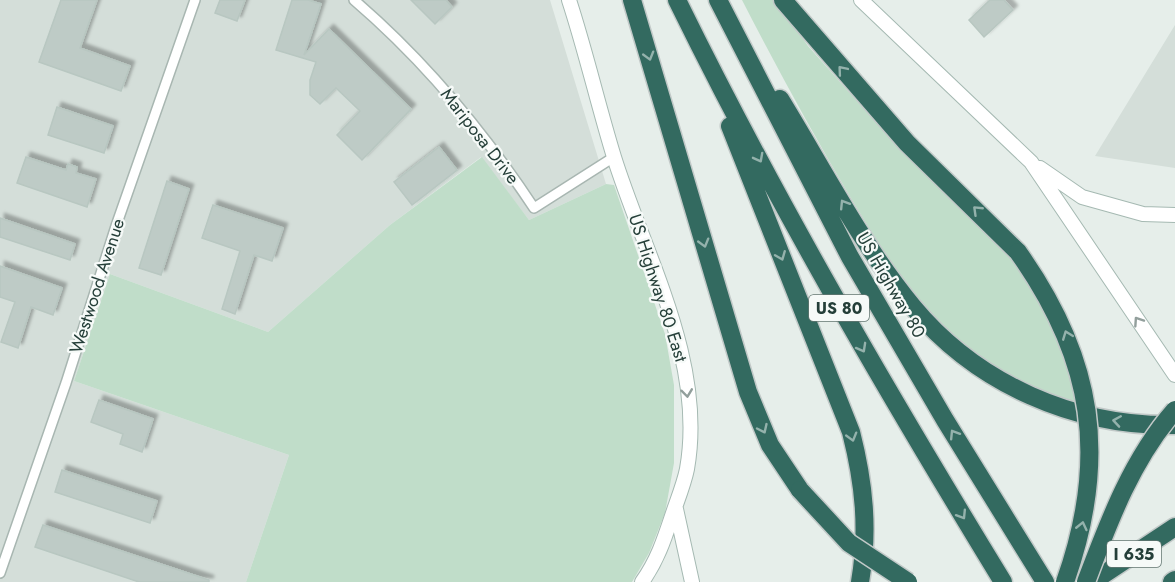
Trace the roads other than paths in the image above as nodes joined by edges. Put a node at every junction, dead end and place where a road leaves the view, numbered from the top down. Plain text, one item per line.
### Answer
1 (195, 0) edge
2 (354, 0) edge
3 (569, 0) edge
4 (632, 0) edge
5 (677, 0) edge
6 (718, 0) edge
7 (783, 0) edge
8 (794, 0) edge
9 (861, 0) edge
10 (820, 44) junction
11 (702, 51) junction
12 (746, 56) junction
13 (614, 157) junction
14 (1031, 162) junction
15 (1175, 215) edge
16 (1173, 372) edge
17 (1175, 410) edge
18 (1175, 425) edge
19 (675, 507) junction
20 (1175, 526) edge
21 (0, 573) edge
22 (642, 582) edge
23 (692, 582) edge
24 (860, 582) edge
25 (908, 582) edge
26 (1003, 582) edge
27 (1045, 582) edge
28 (1065, 582) edge
29 (1086, 582) edge
30 (1092, 582) edge

1 - 21 street, Westwood Avenue
2 - 13 street, Mariposa Drive
3 - 13 main road, US Highway 80 East
4 -> 25 highway, bridge
5 - 11 highway, US 80
6 - 12 highway, US Highway 80 / US 80
7 - 10 highway
8 - 10 highway
9 - 14 main road
28 -> 10 highway, bridge
11 -> 24 highway
11 -> 26 highway, US 80
18 -> 12 highway
27 -> 12 highway, US Highway 80 / US 80
13 -> 19 main road, US Highway 80 East
14 - 15 main road
16 -> 14 main road
17 - 29 highway, bridge
19 - 22 main road, US Highway 80 East
19 - 23 main road
20 - 30 highway, I 635

